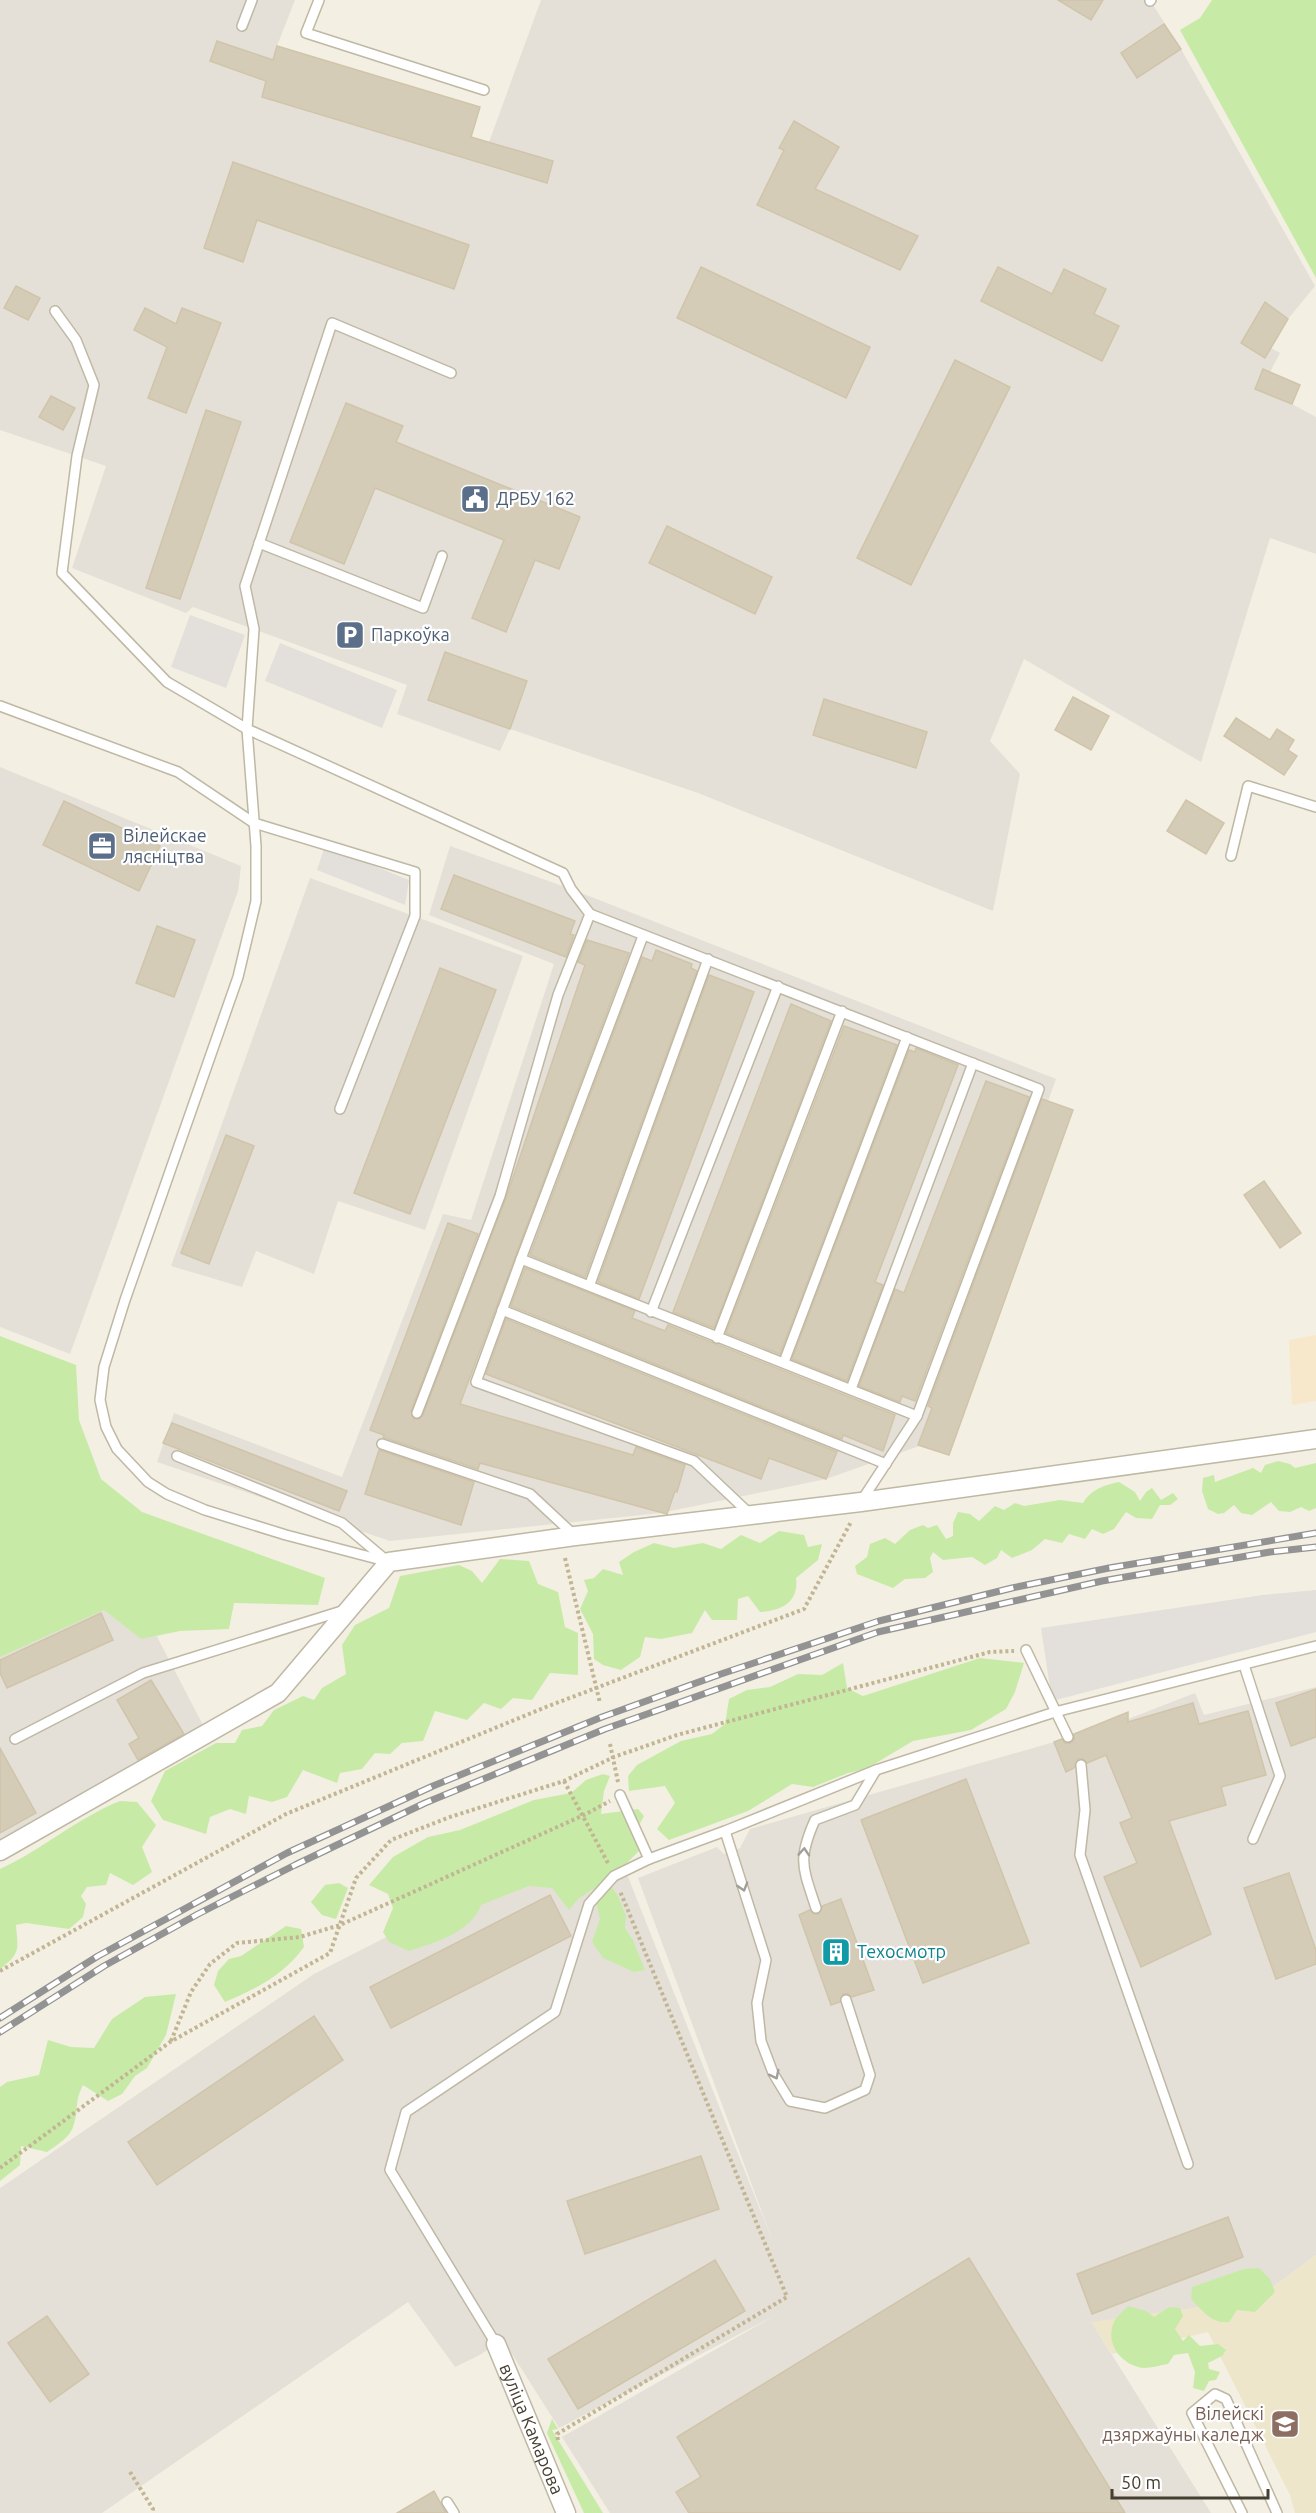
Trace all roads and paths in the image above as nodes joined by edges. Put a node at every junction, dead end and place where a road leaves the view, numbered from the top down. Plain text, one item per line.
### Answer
1 (252, 0) edge
2 (319, 0) edge
3 (242, 26) dead end
4 (484, 90) dead end
5 (55, 311) dead end
6 (451, 373) dead end
7 (259, 543) junction
8 (442, 556) dead end
9 (0, 706) edge
10 (247, 729) junction
11 (1316, 807) edge
12 (254, 823) junction
13 (1231, 856) dead end
14 (590, 914) junction
15 (643, 936) junction
16 (708, 960) junction
17 (778, 986) junction
18 (842, 1011) junction
19 (907, 1037) junction
20 (973, 1063) junction
21 (340, 1109) dead end
22 (521, 1259) junction
23 (590, 1284) junction
24 (502, 1310) junction
25 (651, 1312) junction
26 (717, 1338) junction
27 (783, 1362) junction
28 (851, 1389) junction
29 (417, 1413) dead end
30 (917, 1416) junction
31 (1316, 1439) edge
32 (382, 1444) dead end
33 (177, 1456) dead end
34 (886, 1464) junction
35 (861, 1502) junction
36 (751, 1515) junction
37 (575, 1536) junction
38 (565, 1558) dead end
39 (389, 1562) junction
40 (350, 1609) junction
41 (1316, 1646) edge
42 (1026, 1650) joint
43 (1244, 1665) junction
44 (596, 1688) junction
45 (600, 1703) dead end
46 (1054, 1712) junction
47 (1068, 1737) dead end
48 (15, 1739) dead end
49 (610, 1744) dead end
50 (614, 1757) junction
51 (1081, 1765) dead end
52 (876, 1770) junction
53 (564, 1781) junction
54 (620, 1795) junction
55 (584, 1815) junction
56 (725, 1832) junction
57 (1253, 1839) dead end
58 (0, 1851) edge
59 (649, 1859) junction
60 (614, 1876) junction
61 (816, 1908) dead end
62 (340, 1925) junction
63 (0, 1971) edge
64 (846, 2000) dead end
65 (170, 2042) junction
66 (1188, 2164) dead end
67 (0, 2168) edge
68 (496, 2344) joint
69 (557, 2433) dead end
70 (130, 2472) dead end
71 (447, 2502) dead end
72 (152, 2513) edge
73 (454, 2513) edge
74 (566, 2513) edge
75 (1242, 2513) edge
76 (1277, 2513) edge

1 - 3 lane
2 - 4 lane
5 - 10 lane
6 - 7 lane
7 - 8 lane
7 - 10 lane
9 - 12 lane
10 - 12 lane
10 - 14 lane
11 - 13 lane
12 - 21 lane
12 - 39 lane
14 - 15 lane
14 - 29 lane
15 - 16 lane
15 - 22 lane
16 - 17 lane
16 - 23 lane
17 - 18 lane
17 - 25 lane
18 - 19 lane
18 - 26 lane
19 - 20 lane
19 - 27 lane
20 - 28 lane
20 - 30 lane
22 - 23 lane
22 - 24 lane
23 - 25 lane
24 - 34 lane
24 - 36 lane
25 - 26 lane
26 - 27 lane
27 - 28 lane
28 - 30 lane
30 - 34 lane
31 - 35 street
32 - 37 lane
33 - 39 lane
34 - 35 lane
35 - 36 street
35 - 44 path
36 - 37 street
37 - 39 street
38 - 44 path
39 - 40 street
40 - 48 lane
40 - 58 street
41 - 43 lane
42 - 46 lane
42 - 50 path
43 - 46 lane
43 - 57 lane
44 - 45 path
44 - 63 path
46 - 47 lane
46 - 52 lane
49 - 50 path
50 - 53 path
50 - 54 path
51 - 66 lane
52 - 56 lane
61 -> 52 lane
53 - 55 path
53 - 62 path
54 - 55 path
54 - 59 lane
55 - 60 path
55 - 62 path
56 - 59 lane
56 -> 64 lane
59 - 60 lane
60 - 68 lane
60 - 69 path
62 - 65 path
62 - 65 path
65 - 67 path
68 - 74 street, вуліца Камарова
70 - 72 path
71 - 73 lane
75 - 76 lane

